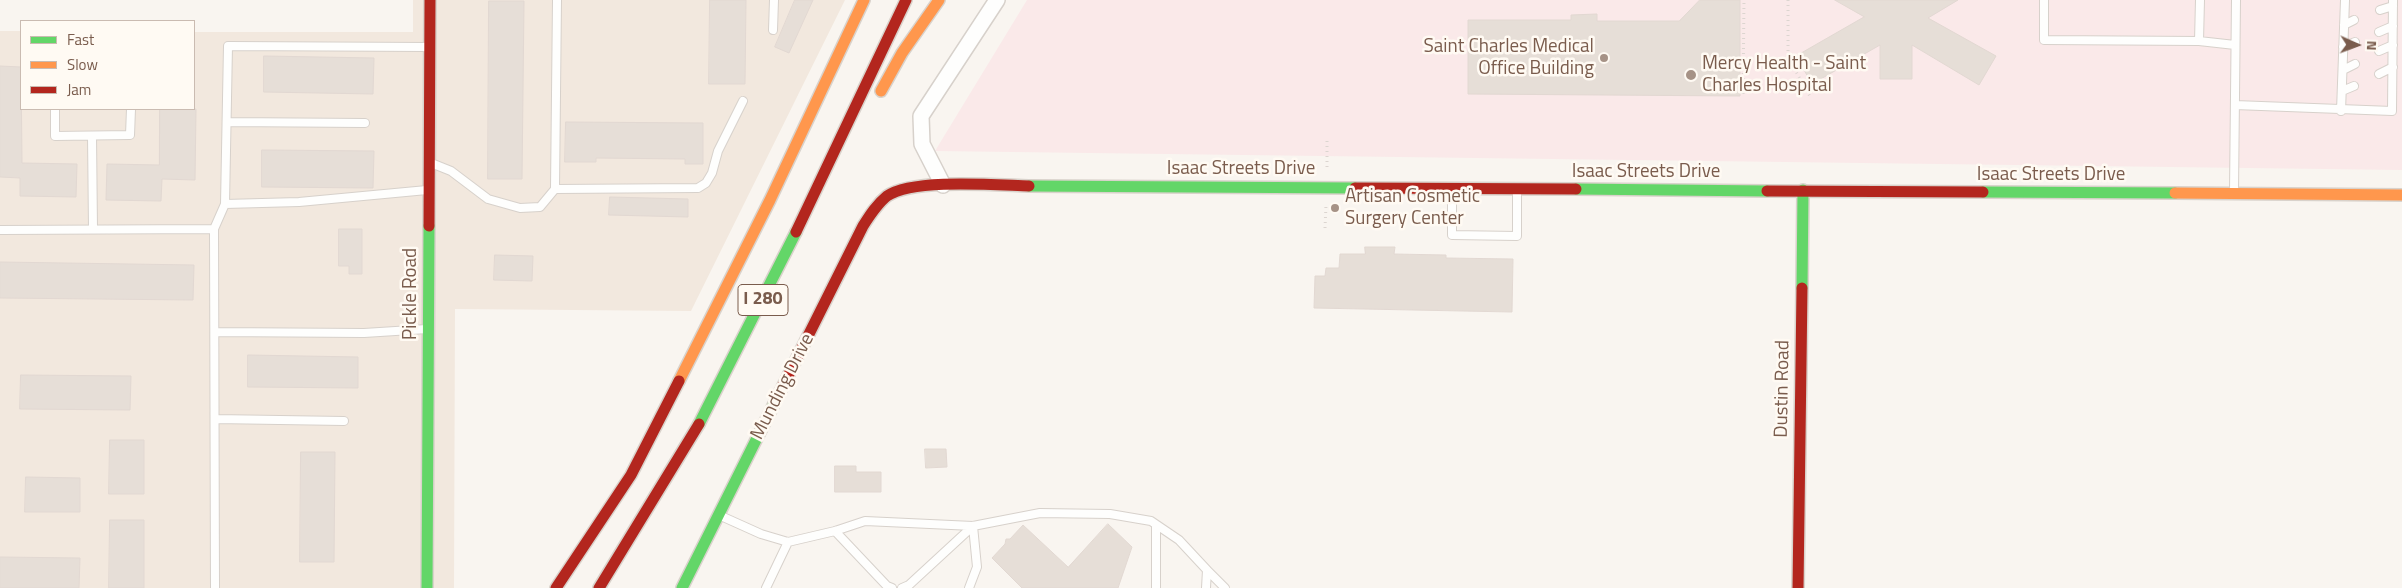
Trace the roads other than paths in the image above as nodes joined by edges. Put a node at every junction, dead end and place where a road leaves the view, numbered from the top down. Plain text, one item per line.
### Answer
1 (430, 0) edge
2 (557, 0) edge
3 (774, 0) edge
4 (864, 0) edge
5 (906, 0) edge
6 (939, 0) edge
7 (997, 0) edge
8 (2044, 0) edge
9 (2200, 0) edge
10 (2236, 0) edge
11 (2347, 1) edge
12 (2393, 3) edge
13 (2380, 10) dead end
14 (2354, 20) dead end
15 (2344, 25) junction
16 (2393, 26) junction
17 (774, 30) dead end
18 (2379, 32) dead end
19 (2199, 42) junction
20 (2355, 42) dead end
21 (2235, 45) junction
22 (2393, 45) junction
23 (430, 47) junction
24 (2343, 47) junction
25 (2379, 51) dead end
26 (2355, 64) dead end
27 (2393, 67) junction
28 (2342, 70) junction
29 (2379, 74) dead end
30 (2354, 86) dead end
31 (2342, 91) junction
32 (743, 101) dead end
33 (874, 104) dead end
34 (2235, 105) junction
35 (55, 110) edge
36 (130, 110) edge
37 (2341, 111) junction
38 (227, 122) junction
39 (365, 123) dead end
40 (92, 136) junction
41 (854, 136) dead end
42 (430, 162) junction
43 (943, 185) junction
44 (1452, 188) junction
45 (1517, 188) junction
46 (555, 189) junction
47 (429, 190) junction
48 (1803, 190) junction
49 (891, 192) joint
50 (2234, 194) junction
51 (2402, 195) edge
52 (814, 197) junction
53 (225, 204) junction
54 (93, 229) junction
55 (214, 229) junction
56 (0, 230) edge
57 (429, 329) junction
58 (215, 332) junction
59 (215, 419) junction
60 (344, 421) dead end
61 (719, 515) junction
62 (1156, 524) junction
63 (974, 526) junction
64 (835, 531) junction
65 (788, 542) junction
66 (1207, 570) junction
67 (889, 587) edge
68 (215, 588) edge
69 (428, 588) edge
70 (556, 588) edge
71 (599, 588) edge
72 (682, 588) edge
73 (766, 588) edge
74 (902, 588) edge
75 (969, 588) edge
76 (1156, 588) edge
77 (1206, 588) edge
78 (1225, 588) edge
79 (1798, 588) edge

1 - 23 main road, Pickle Road
2 - 46 lane
3 - 17 lane
4 - 70 main road, I 280
5 - 52 main road, I 280
6 - 33 main road
7 - 43 street
8 - 19 lane
9 - 19 lane
10 - 21 lane
11 - 15 lane
12 - 13 lane
12 - 16 lane
14 - 15 lane
15 - 24 lane
16 - 18 lane
16 - 22 lane
19 - 21 lane
20 - 24 lane
21 - 34 lane
22 - 25 lane
22 - 27 lane
23 - 38 lane
23 - 42 main road, Pickle Road
24 - 28 lane
26 - 28 lane
27 - 29 lane
27 - 37 lane
28 - 31 lane
30 - 31 lane
31 - 37 lane
32 - 46 lane
34 - 37 lane
34 - 50 lane
35 - 40 lane
36 - 40 lane
38 - 39 lane
38 - 53 lane
40 - 54 lane
41 - 52 main road
42 - 46 lane
42 - 47 main road, Pickle Road
43 - 44 main road, Isaac Streets Drive
43 - 49 main road, Isaac Streets Drive
44 - 45 main road, Isaac Streets Drive
44 - 45 lane
45 - 48 main road, Isaac Streets Drive
47 - 53 lane
47 - 57 main road, Pickle Road
48 - 50 main road, Isaac Streets Drive
48 - 79 main road, Dustin Road
49 - 61 main road, Munding Drive
50 - 51 main road, Isaac Streets Drive
52 - 71 main road, I 280
53 - 55 lane
54 - 55 lane
54 - 56 lane
55 - 58 lane
57 - 58 lane
57 - 69 main road, Pickle Road
58 - 59 lane
59 - 60 lane
59 - 68 lane
61 - 65 lane
61 - 72 main road, Munding Drive
62 - 63 lane
62 - 66 lane
62 - 76 lane
63 - 64 lane
63 - 74 lane
63 - 75 lane
64 - 65 lane
64 - 67 lane
65 - 73 lane
66 - 77 lane
66 - 78 lane

